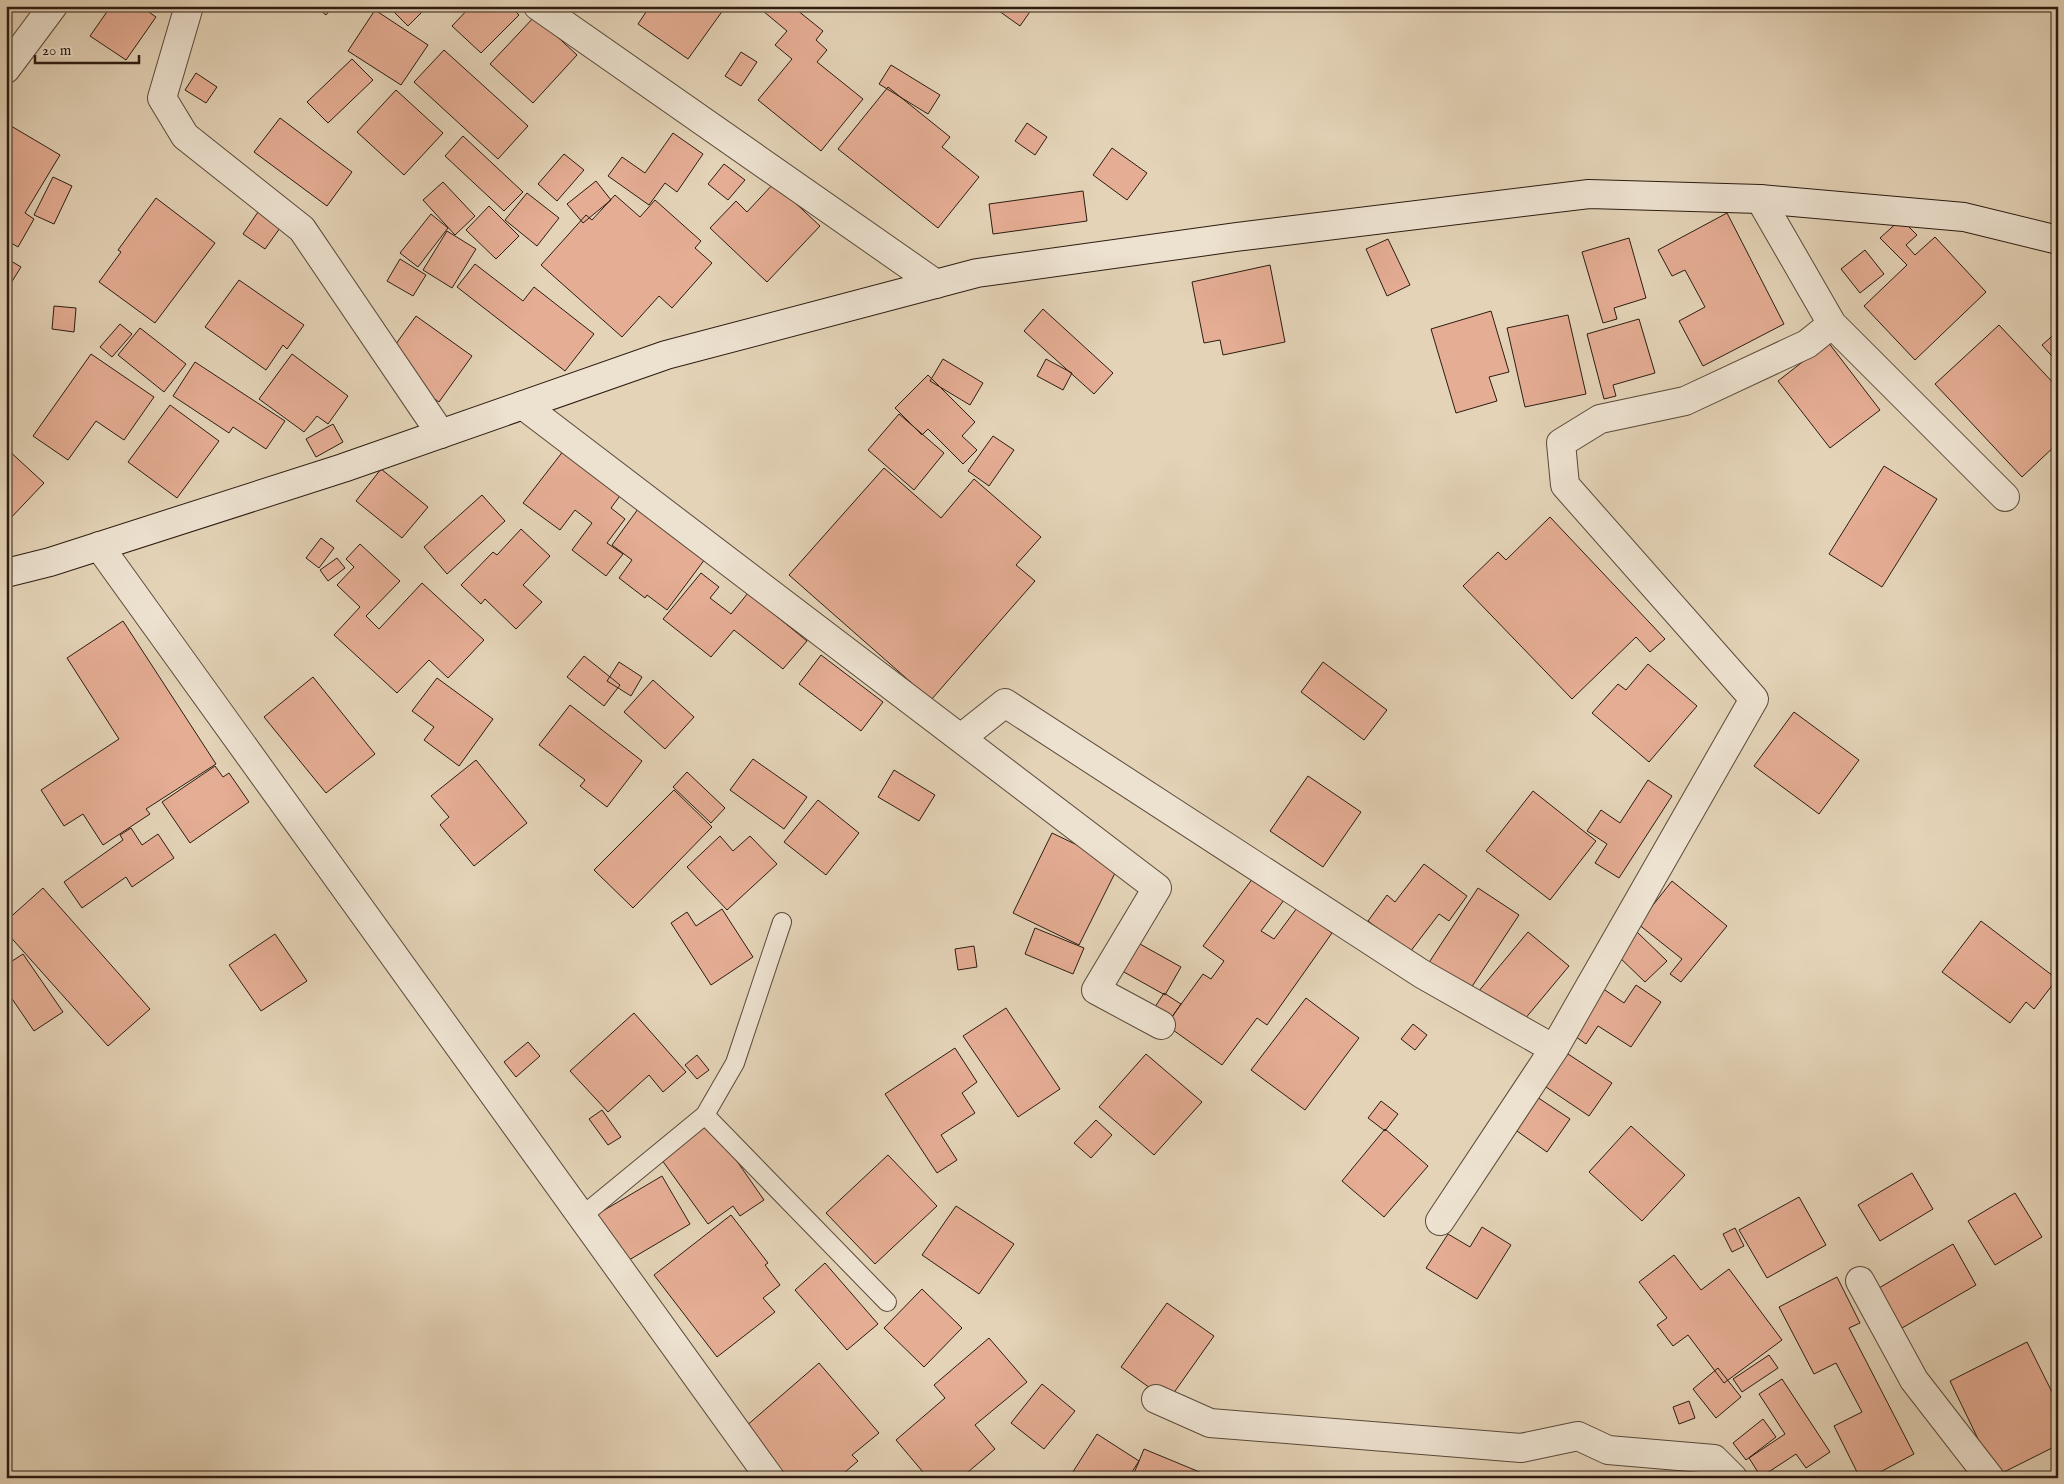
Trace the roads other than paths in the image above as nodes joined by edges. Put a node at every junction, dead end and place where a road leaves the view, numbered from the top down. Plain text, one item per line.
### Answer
1 (52, 6) edge
2 (189, 6) edge
3 (538, 6) edge
4 (6, 69) edge
5 (1760, 199) junction
6 (2058, 240) edge
7 (936, 284) junction
8 (1832, 324) junction
9 (523, 405) junction
10 (441, 434) junction
11 (2005, 497) dead end
12 (99, 546) junction
13 (6, 573) edge
14 (961, 738) junction
15 (782, 922) dead end
16 (1161, 1026) dead end
17 (1554, 1049) junction
18 (705, 1115) junction
19 (582, 1216) junction
20 (1440, 1221) dead end
21 (1860, 1281) dead end
22 (887, 1302) dead end
23 (1156, 1399) dead end
24 (770, 1478) edge
25 (1733, 1478) edge
26 (1990, 1478) edge

1 - 4 street
2 - 10 street
3 - 7 street
5 - 6 street
5 - 7 street
5 - 8 street
7 - 9 street
8 - 11 street
8 - 17 street
9 - 10 street
9 - 14 street
10 - 12 street
12 - 13 street
12 - 19 street
14 - 16 street
14 - 17 street
15 - 18 lane
17 - 20 street
18 - 19 lane
18 - 22 lane
19 - 24 street
21 - 26 street
23 - 25 street

